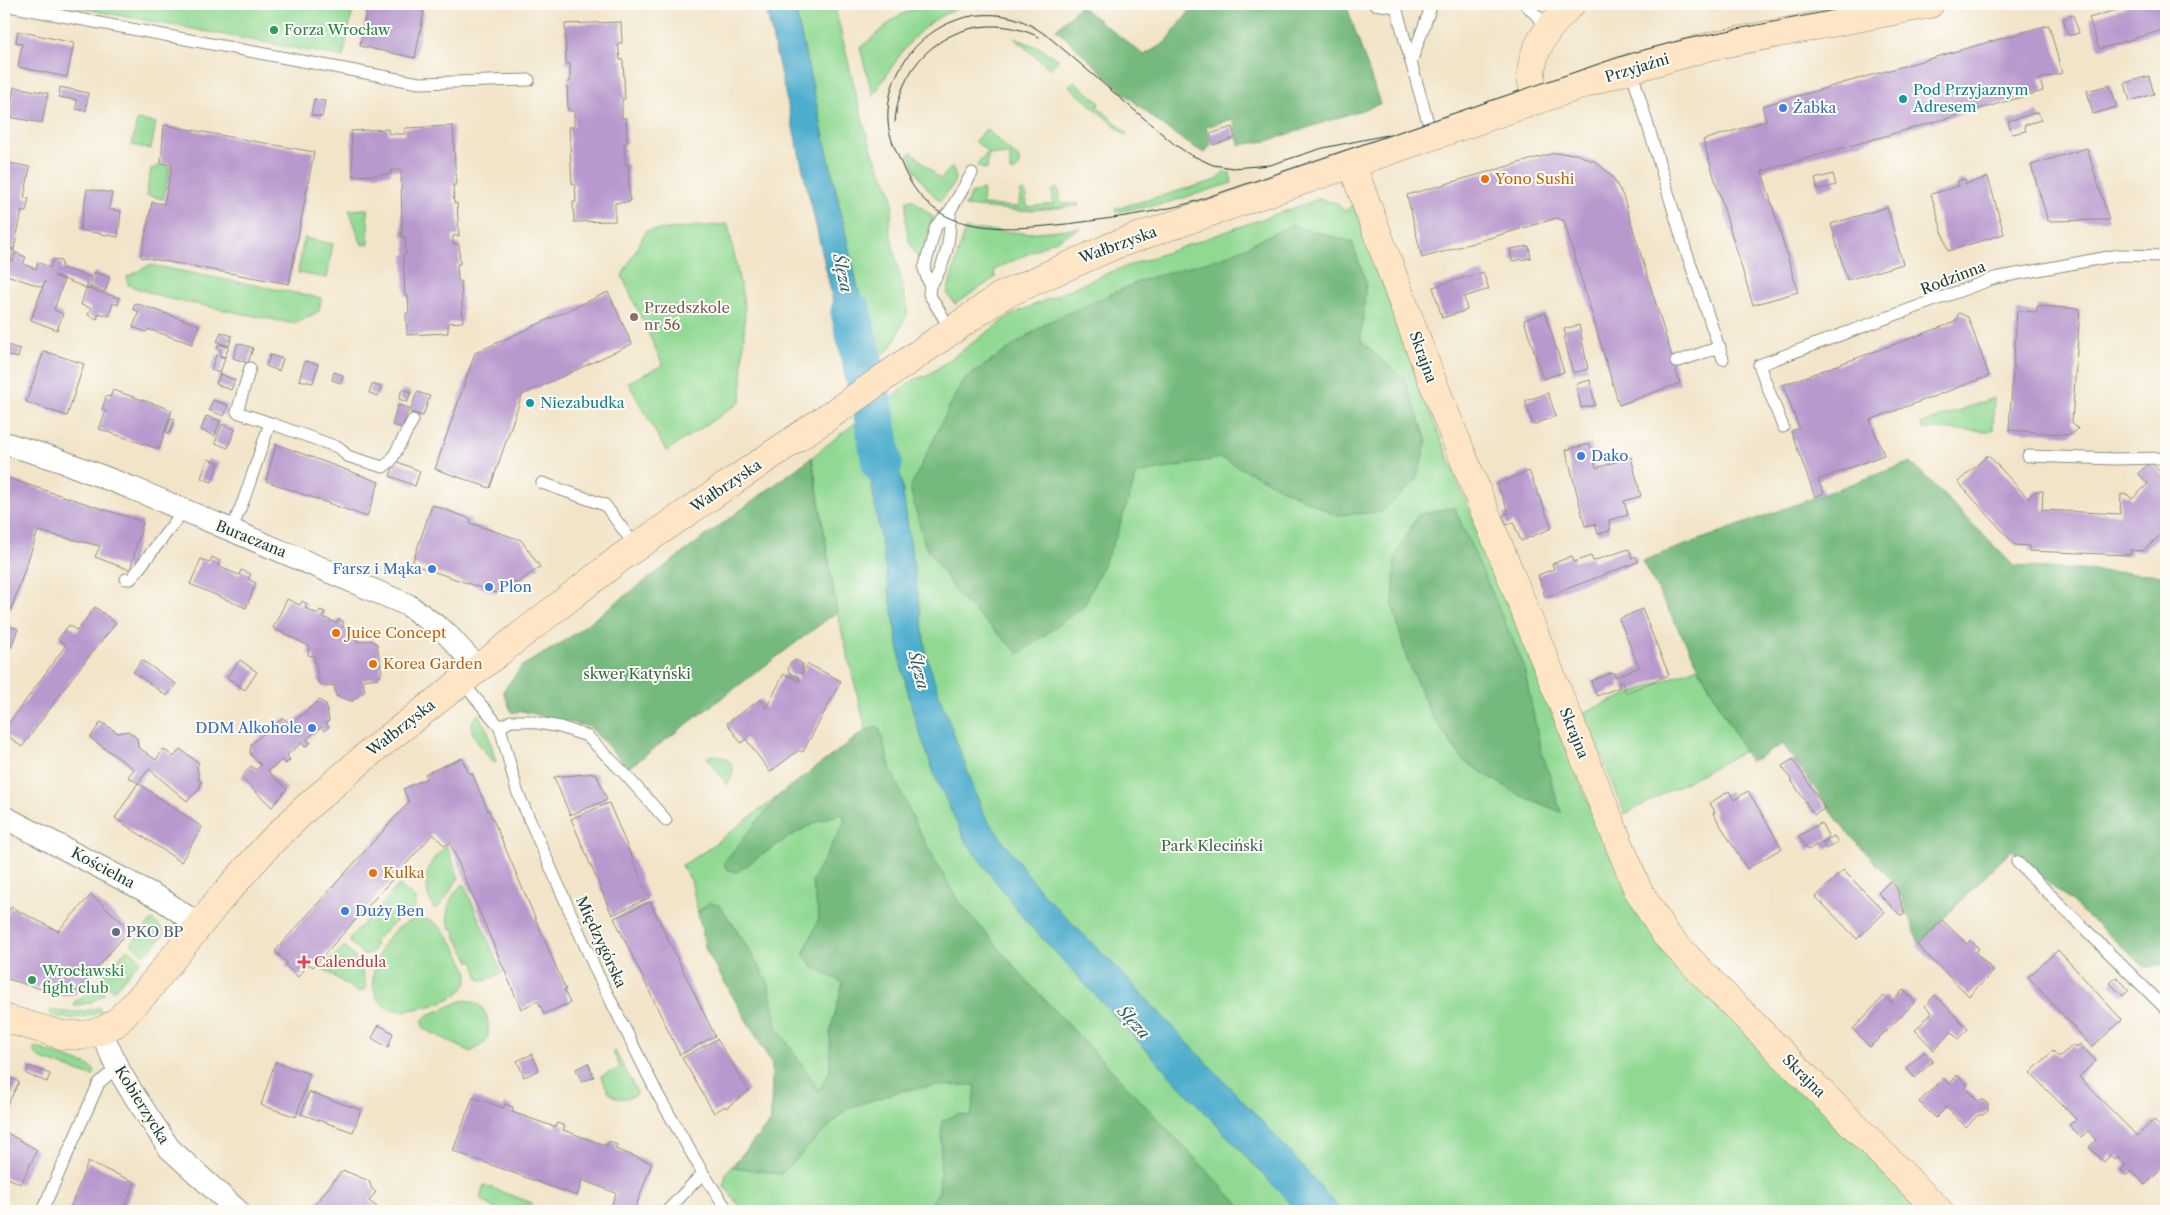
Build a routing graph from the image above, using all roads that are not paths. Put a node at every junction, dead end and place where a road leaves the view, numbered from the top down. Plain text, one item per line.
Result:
1 (1374, 4) edge
2 (1432, 4) edge
3 (1525, 4) edge
4 (1571, 4) edge
5 (1930, 4) edge
6 (4, 5) edge
7 (1549, 28) junction
8 (1411, 62) junction
9 (1630, 69) junction
10 (529, 80) dead end
11 (1537, 100) junction
12 (1432, 137) junction
13 (1352, 165) junction
14 (972, 173) dead end
15 (950, 211) junction
16 (2166, 256) edge
17 (930, 286) junction
18 (951, 330) junction
19 (1720, 347) junction
20 (1722, 359) dead end
21 (1676, 362) dead end
22 (250, 368) dead end
23 (413, 420) dead end
24 (270, 423) junction
25 (1783, 427) dead end
26 (4, 443) edge
27 (2028, 456) dead end
28 (2166, 458) edge
29 (542, 483) dead end
30 (182, 509) junction
31 (230, 531) junction
32 (636, 547) junction
33 (126, 580) dead end
34 (470, 675) junction
35 (500, 727) junction
36 (4, 817) edge
37 (666, 820) dead end
38 (2017, 862) dead end
39 (198, 925) junction
40 (2166, 1009) edge
41 (4, 1018) edge
42 (101, 1031) junction
43 (117, 1067) junction
44 (703, 1173) junction
45 (42, 1211) edge
46 (238, 1211) edge
47 (667, 1211) edge
48 (728, 1211) edge
49 (1939, 1211) edge

1 - 8 lane
2 - 8 lane
3 - 7 lane
4 - 7 street
5 - 9 street, Przyjaźni
6 - 10 lane
7 - 11 street
8 - 12 lane
9 - 11 street, Przyjaźni
9 - 19 lane
11 - 12 street, Przyjaźni
12 - 13 street, Przyjaźni
13 - 18 street, Wałbrzyska
13 - 49 street, Skrajna
14 - 15 lane
15 - 17 lane
15 - 17 lane
16 - 25 lane, Rodzinna
17 - 18 lane
18 - 32 street, Wałbrzyska
19 - 20 lane
19 - 21 lane
22 - 24 lane
23 - 24 lane
24 - 31 lane
26 - 30 street, Buraczana
27 - 28 lane
29 - 32 lane
30 - 31 street, Buraczana
30 - 33 lane
31 - 34 street, Buraczana
32 - 34 street, Wałbrzyska
34 - 35 lane, Międzygórska
34 - 39 street, Wałbrzyska
35 - 37 lane
35 - 44 lane, Międzygórska
36 - 39 street, Kościelna
38 - 40 lane
39 - 42 street, Wałbrzyska
41 - 42 street, Wałbrzyska
42 - 43 street, Kobierzycka
43 - 45 lane
43 - 46 street, Kobierzycka
44 - 47 lane
44 - 48 lane, Międzygórska

